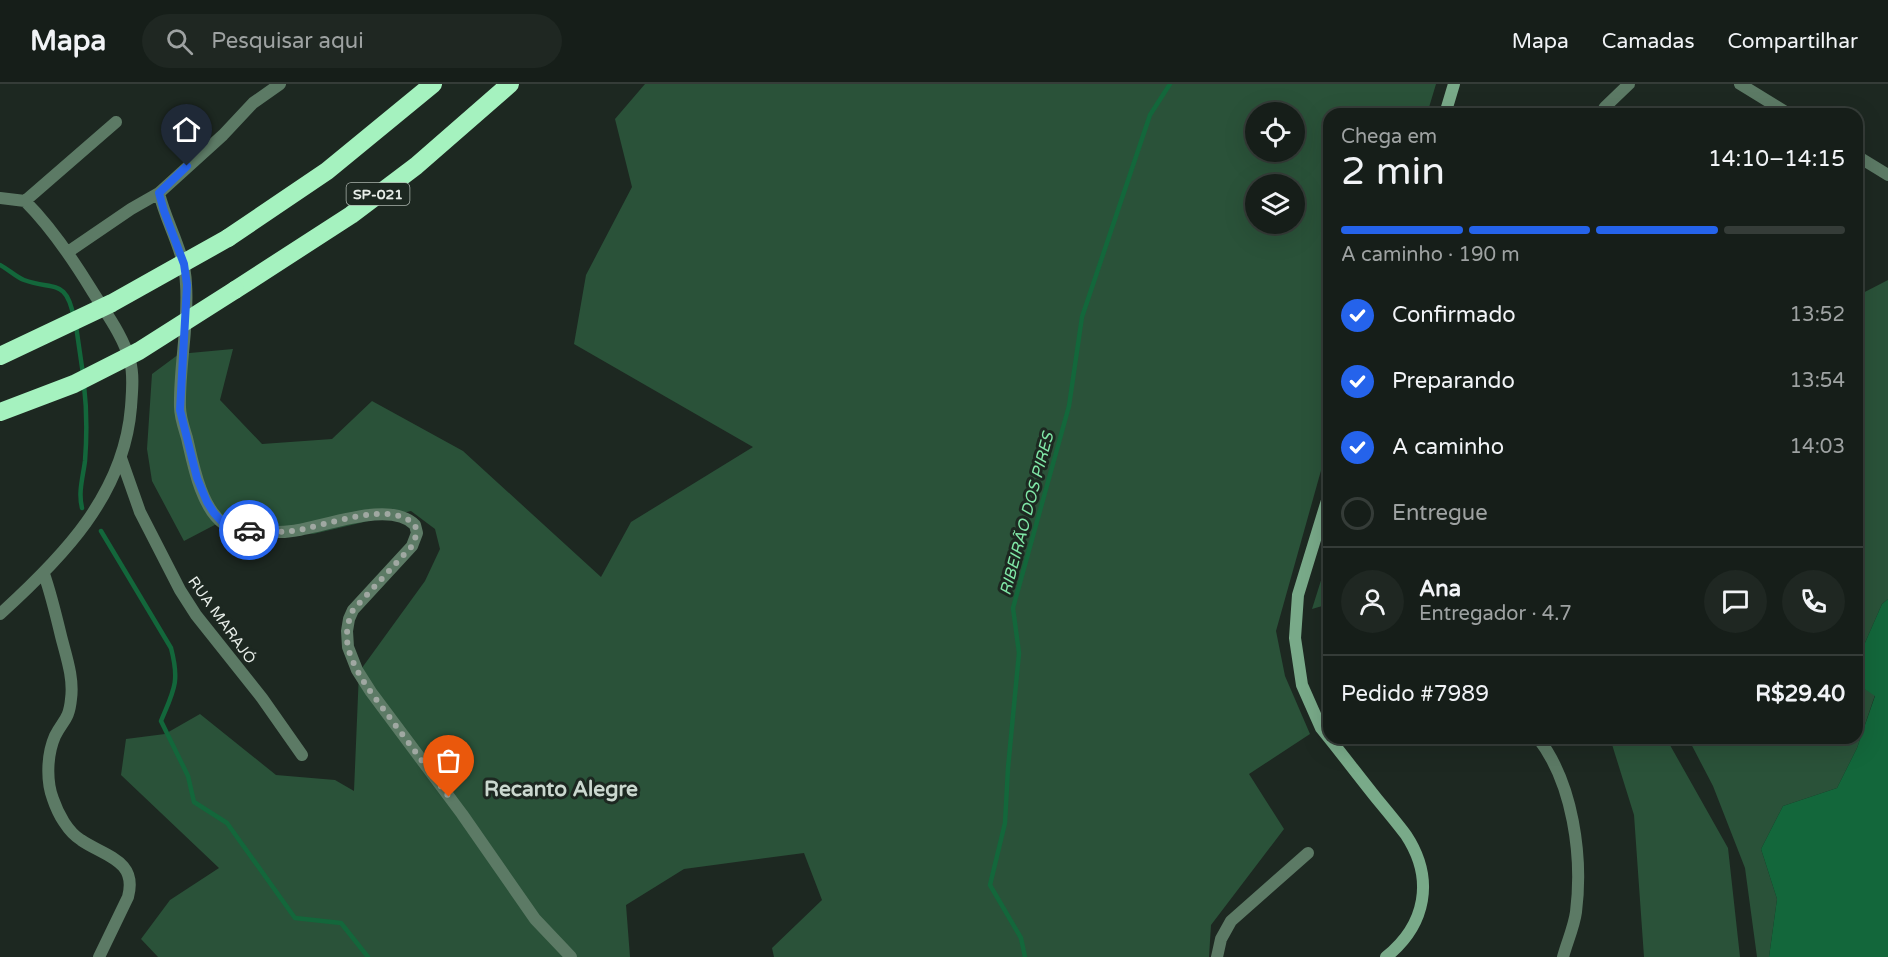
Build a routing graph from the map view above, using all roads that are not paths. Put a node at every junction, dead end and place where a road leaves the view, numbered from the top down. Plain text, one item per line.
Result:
1 (280, 84) edge
2 (433, 84) edge
3 (510, 84) edge
4 (1454, 84) edge
5 (1629, 84) edge
6 (1740, 84) edge
7 (1447, 108) edge
8 (1604, 108) edge
9 (1779, 108) edge
10 (116, 122) dead end
11 (1863, 160) edge
12 (1888, 175) edge
13 (159, 193) junction
14 (0, 198) edge
15 (25, 201) junction
16 (68, 252) junction
17 (0, 356) edge
18 (0, 412) edge
19 (121, 458) junction
20 (1323, 514) edge
21 (44, 574) junction
22 (0, 614) edge
23 (1323, 730) edge
24 (1334, 744) edge
25 (1542, 744) edge
26 (302, 755) dead end
27 (1308, 853) dead end
28 (99, 957) edge
29 (571, 957) edge
30 (1217, 957) edge
31 (1386, 957) edge
32 (1563, 957) edge

1 - 13 street
2 - 17 highway, SP-021, bridge
3 - 18 highway, SP-021, bridge
4 - 7 street
5 - 8 street
6 - 9 street
10 - 15 street
11 - 12 street
13 - 16 street
13 - 29 street
14 - 15 street
15 - 16 street
16 - 19 street
19 - 21 street
19 - 26 street, RUA MARAJÓ
20 - 23 street
21 - 22 street
21 - 28 street
24 - 31 street
25 - 32 street
27 - 30 street

